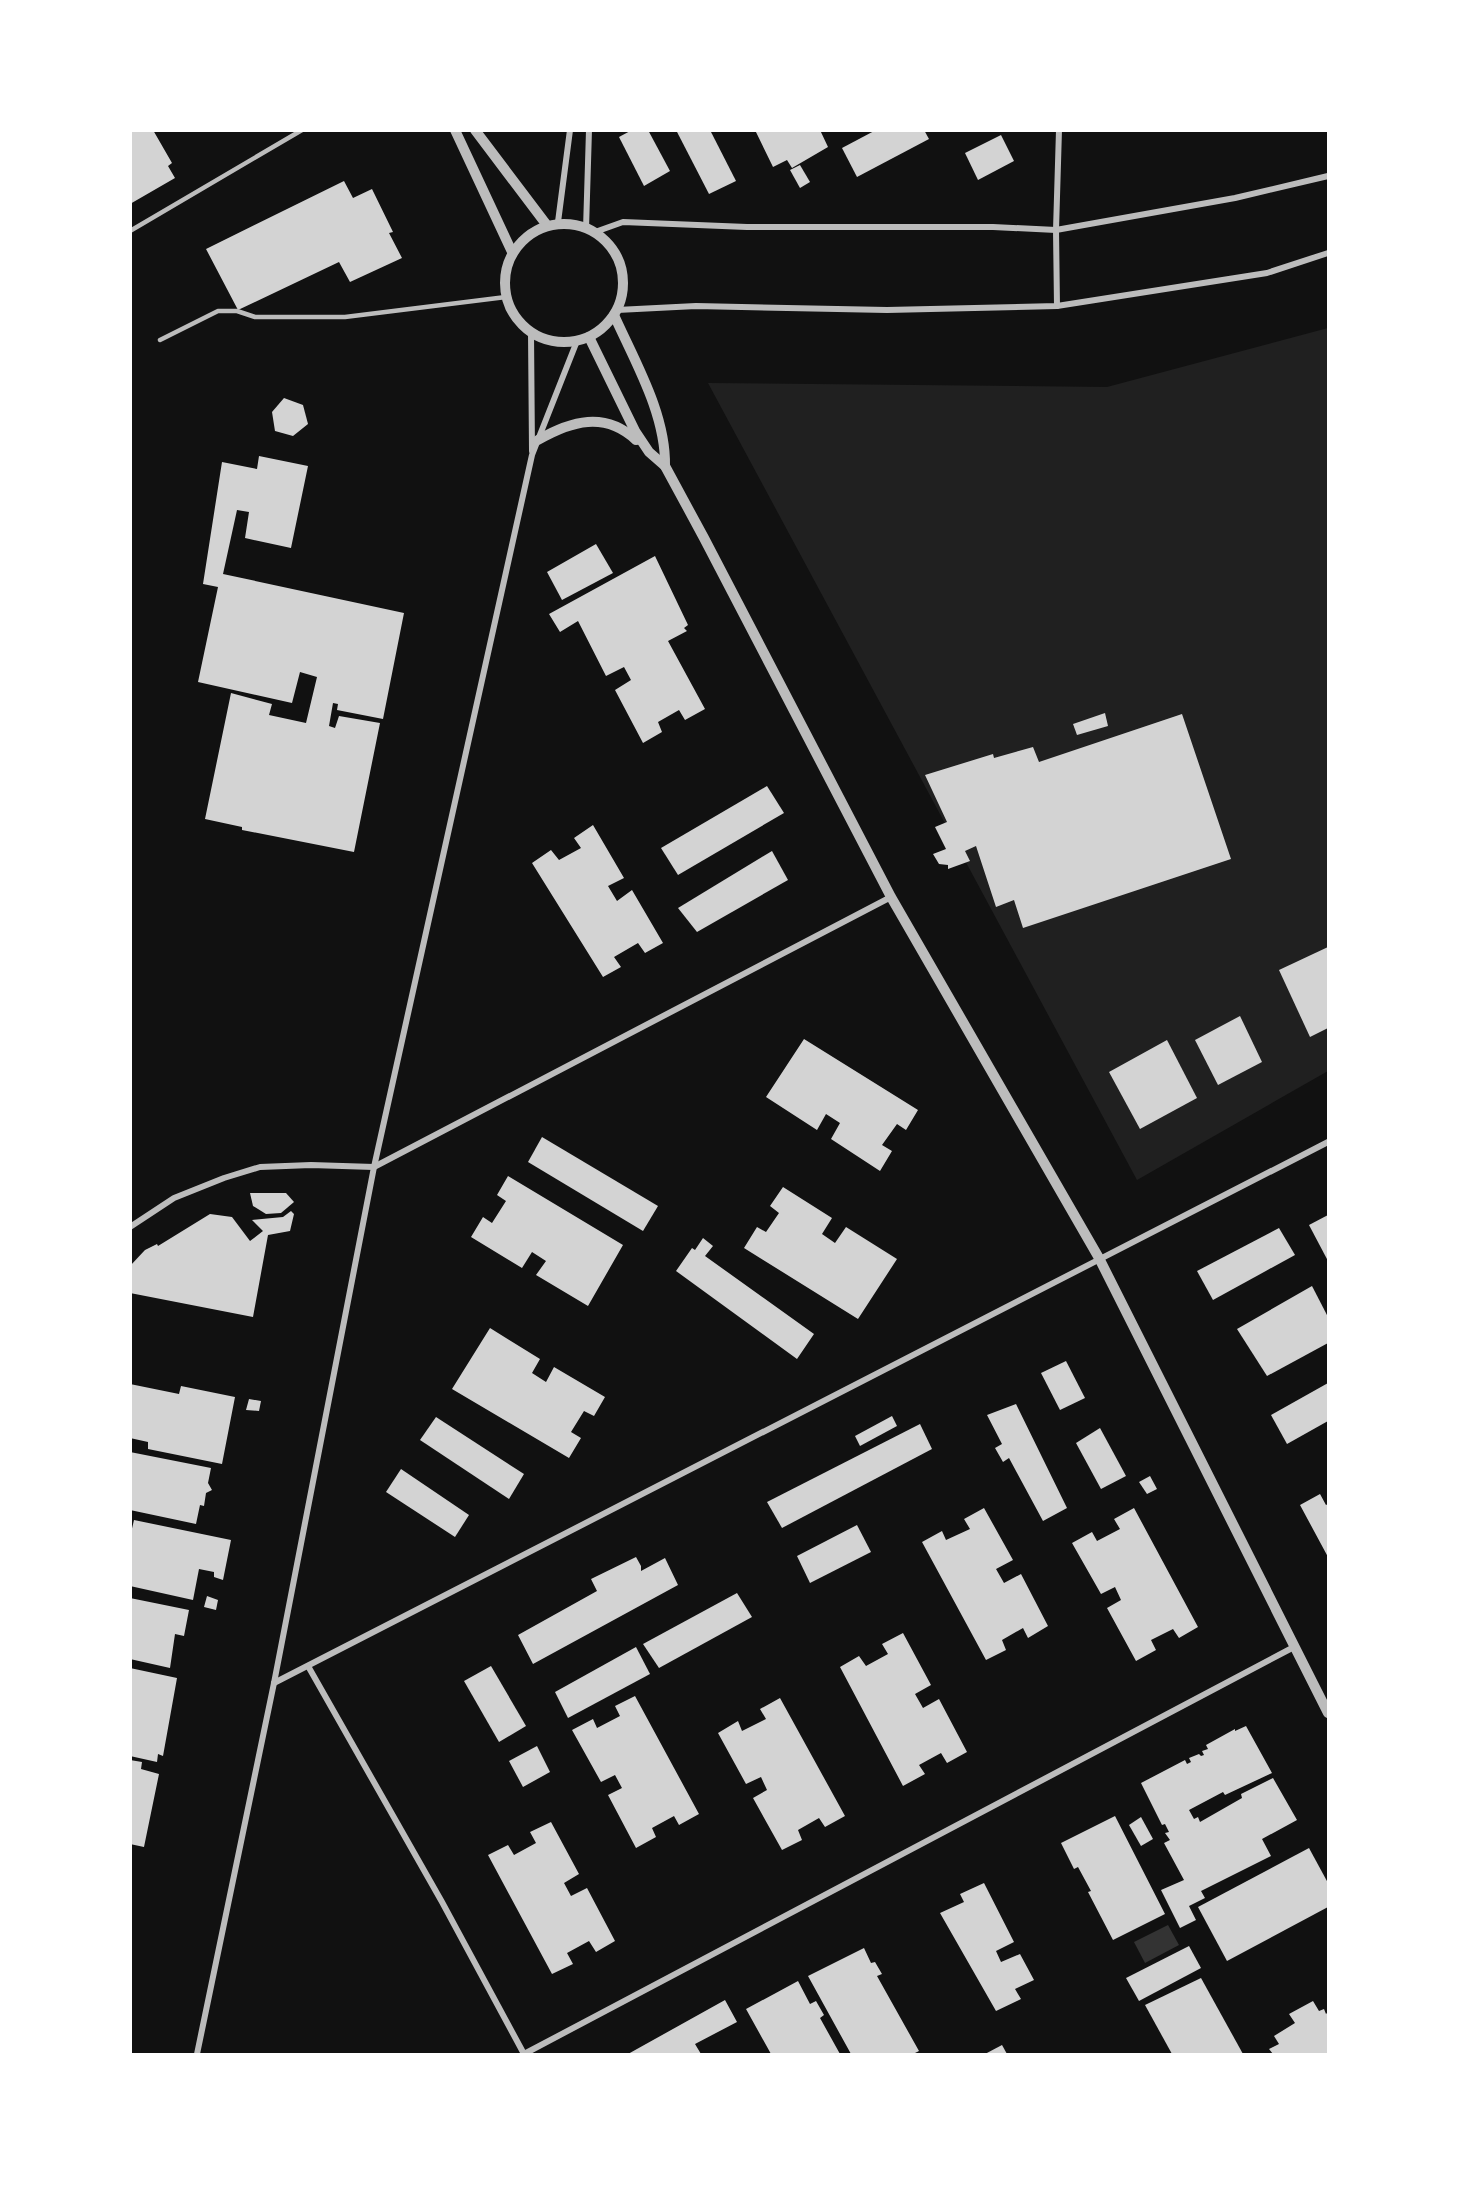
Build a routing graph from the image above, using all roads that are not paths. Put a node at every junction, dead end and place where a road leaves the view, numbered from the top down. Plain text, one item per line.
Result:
1 (302, 130) edge
2 (455, 130) edge
3 (475, 130) edge
4 (570, 130) edge
5 (589, 130) edge
6 (1059, 130) edge
7 (1329, 176) edge
8 (558, 222) junction
9 (546, 224) junction
10 (591, 230) junction
11 (1056, 230) junction
12 (130, 231) edge
13 (512, 252) junction
14 (1329, 253) edge
15 (506, 297) junction
16 (1057, 306) junction
17 (616, 313) junction
18 (531, 333) junction
19 (589, 337) junction
20 (160, 340) dead end
21 (577, 341) junction
22 (538, 440) junction
23 (649, 452) junction
24 (532, 455) junction
25 (665, 466) junction
26 (891, 897) junction
27 (1329, 1142) edge
28 (374, 1167) junction
29 (130, 1227) edge
30 (1099, 1258) junction
31 (1294, 1647) junction
32 (308, 1666) junction
33 (274, 1683) junction
34 (1329, 1713) edge
35 (524, 2054) edge
36 (197, 2055) edge

1 - 12 lane
2 - 13 street
3 - 9 street
4 - 8 street
5 - 10 street
6 - 11 street
7 - 11 street
8 - 9 street
8 - 10 street
9 - 13 street
10 - 11 street
10 - 17 street
11 - 16 street
13 - 15 street
14 - 16 street
15 - 18 street
15 - 20 lane
16 - 17 street
17 - 19 street
17 - 25 street
18 - 21 street
18 - 24 street
19 - 21 street
19 - 23 street
21 - 22 street
22 - 23 street
22 - 24 street
23 - 25 street
24 - 28 street
25 - 26 street
26 - 28 street
26 - 30 street
27 - 30 street
28 - 29 street
28 - 33 street
30 - 31 street
30 - 32 street
31 - 34 street
31 - 35 street
32 - 33 street
32 - 35 street
33 - 36 street

